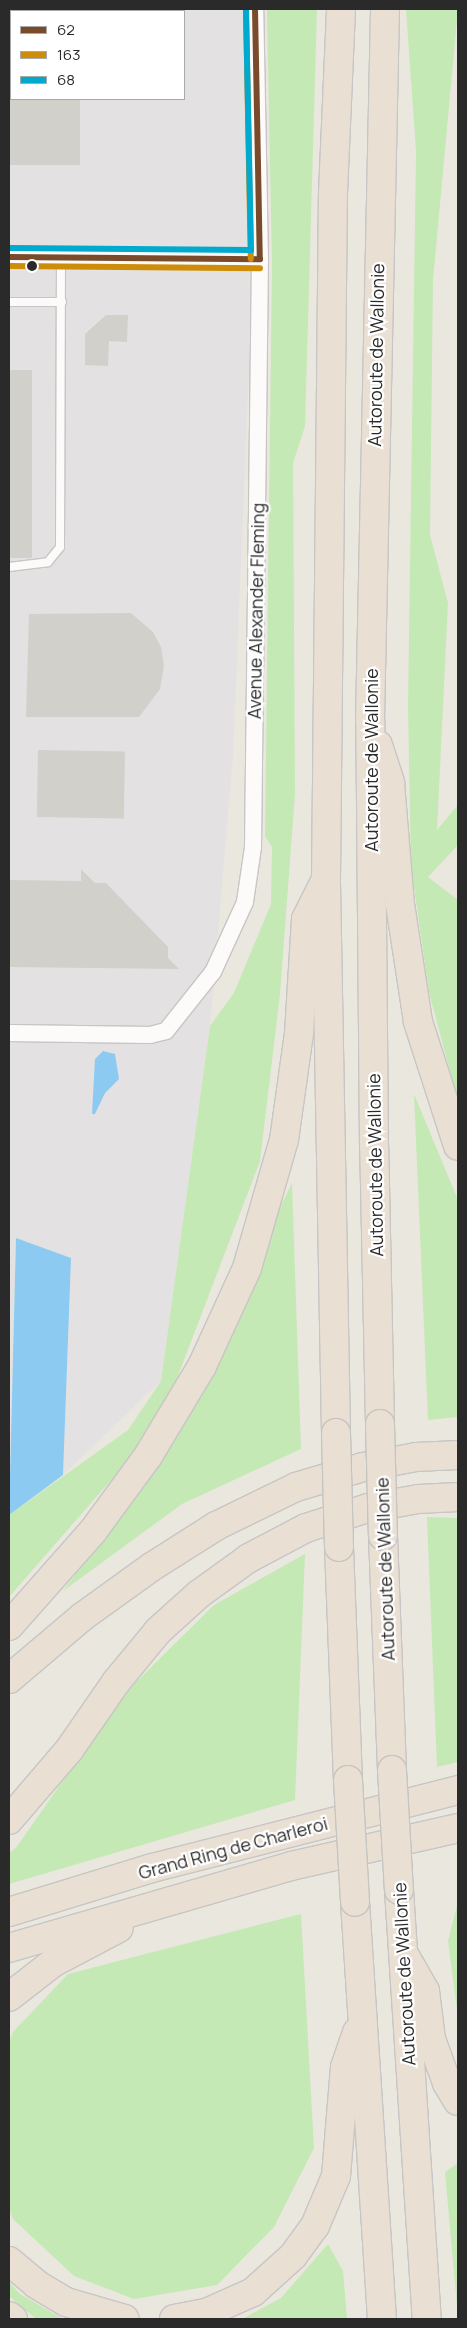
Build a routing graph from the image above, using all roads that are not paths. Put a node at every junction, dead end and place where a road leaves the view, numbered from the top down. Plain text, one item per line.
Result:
1 (255, 9) edge
2 (341, 9) edge
3 (385, 9) edge
4 (9, 257) edge
5 (61, 257) junction
6 (260, 259) junction
7 (9, 302) edge
8 (62, 302) junction
9 (9, 567) edge
10 (370, 720) junction
11 (326, 880) junction
12 (9, 1033) edge
13 (458, 1146) edge
14 (458, 1455) edge
15 (458, 1497) edge
16 (9, 1626) edge
17 (9, 1679) edge
18 (458, 1790) edge
19 (9, 1820) edge
20 (458, 1828) edge
21 (161, 1902) junction
22 (9, 1912) edge
23 (9, 1948) edge
24 (402, 1950) junction
25 (9, 1997) edge
26 (361, 2019) junction
27 (458, 2101) edge
28 (9, 2261) edge
29 (9, 2316) edge
30 (13, 2319) edge
31 (125, 2319) edge
32 (174, 2319) edge
33 (382, 2319) edge
34 (428, 2319) edge

1 - 6 street, Avenue Alexander Fleming
2 - 11 highway
3 - 10 highway, Autoroute de Wallonie
4 - 5 street
5 - 6 street
5 - 8 lane
6 - 12 street, Avenue Alexander Fleming
7 - 8 lane
8 - 9 lane
10 - 13 highway
10 - 24 highway, Autoroute de Wallonie, bridge
11 - 16 highway
11 - 26 highway, bridge
14 - 17 highway
15 - 19 highway
18 - 22 highway, Grand Ring de Charleroi
20 - 21 highway, Grand Ring de Charleroi
21 - 23 highway, Grand Ring de Charleroi
21 - 25 highway
24 - 27 highway
24 - 34 highway, Autoroute de Wallonie
26 - 32 highway
26 - 33 highway
28 - 31 highway
29 - 30 highway

